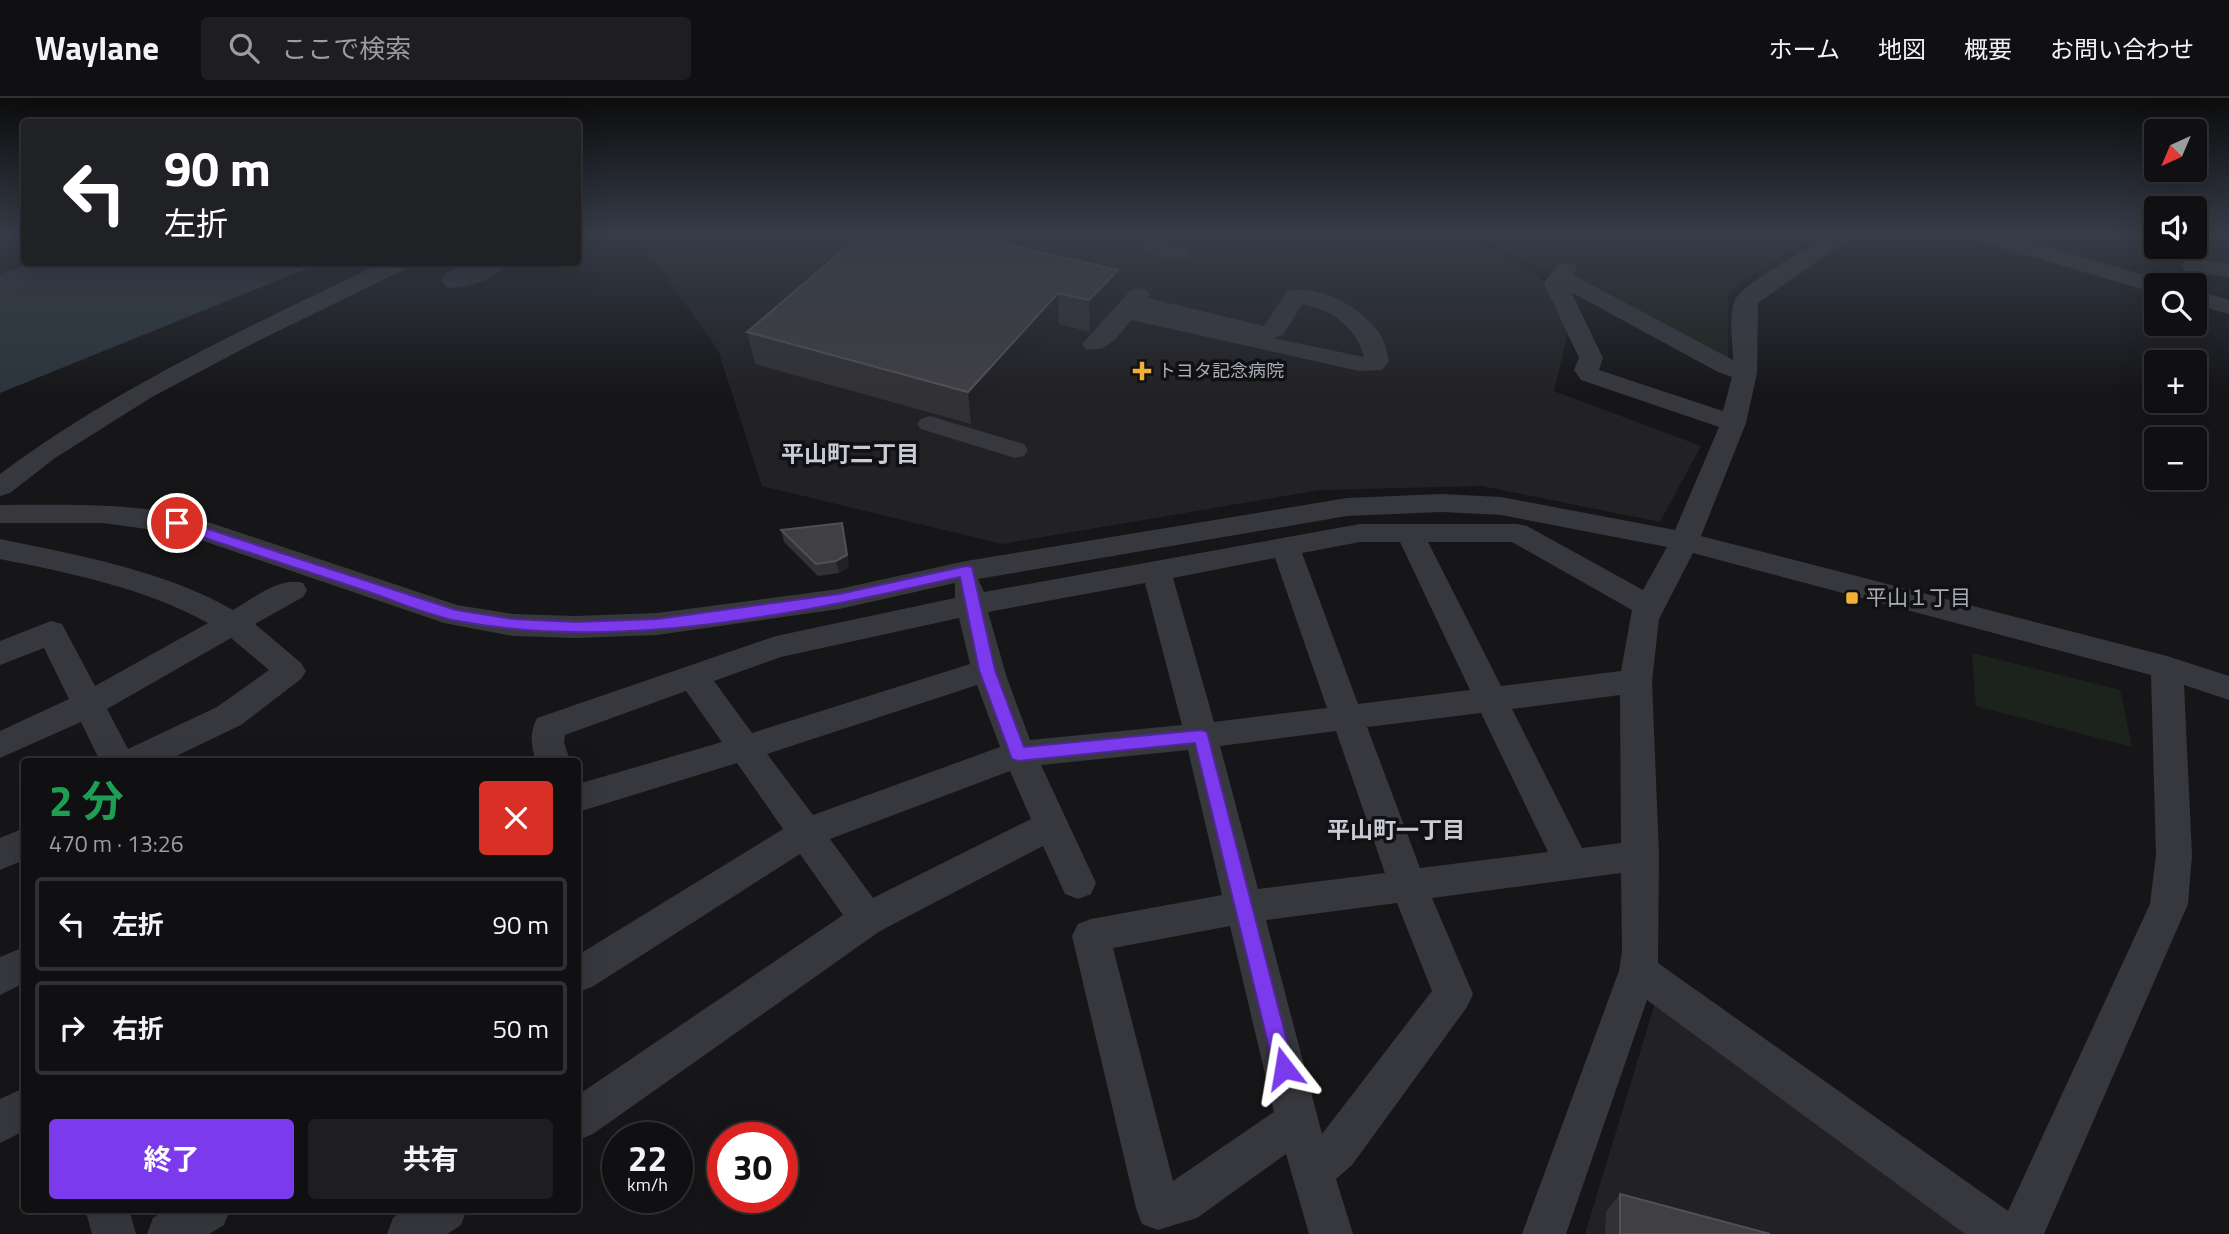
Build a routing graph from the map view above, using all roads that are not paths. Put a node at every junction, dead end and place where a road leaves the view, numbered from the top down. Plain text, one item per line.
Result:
1 (351, 287) edge
2 (1557, 287) edge
3 (1587, 287) edge
4 (1765, 287) edge
5 (2207, 301) edge
6 (1136, 304) junction
7 (2229, 307) edge
8 (1094, 344) dead end
9 (1745, 373) junction
10 (930, 424) dead end
11 (1733, 424) junction
12 (1015, 450) dead end
13 (0, 487) edge
14 (0, 514) edge
15 (1410, 534) junction
16 (1685, 541) junction
17 (1285, 547) junction
18 (0, 549) edge
19 (1156, 570) junction
20 (966, 571) junction
21 (292, 590) dead end
22 (971, 605) junction
23 (1648, 606) junction
24 (231, 625) junction
25 (0, 654) edge
26 (2167, 667) junction
27 (987, 670) junction
28 (693, 676) junction
29 (1636, 681) junction
30 (2229, 688) edge
31 (1491, 699) junction
32 (89, 704) junction
33 (1347, 716) junction
34 (1201, 736) junction
35 (0, 745) edge
36 (745, 748) junction
37 (1018, 754) junction
38 (116, 758) edge
39 (141, 758) edge
40 (552, 758) edge
41 (581, 797) edge
42 (1051, 825) junction
43 (805, 833) junction
44 (21, 844) edge
45 (0, 855) edge
46 (1640, 855) junction
47 (1572, 864) junction
48 (1078, 883) dead end
49 (1408, 885) junction
50 (1244, 907) junction
51 (867, 919) junction
52 (21, 966) edge
53 (1638, 971) junction
54 (581, 973) edge
55 (0, 977) edge
56 (21, 1110) edge
57 (581, 1117) edge
58 (1297, 1121) junction
59 (0, 1122) edge
60 (1313, 1171) junction
61 (108, 1213) edge
62 (202, 1213) edge
63 (439, 1213) edge
64 (114, 1234) edge
65 (169, 1234) edge
66 (409, 1234) edge
67 (1331, 1234) edge
68 (1544, 1234) edge
69 (2002, 1234) edge
70 (2021, 1234) edge

1 - 13 street
2 - 11 street
3 - 9 street
4 - 9 street
5 - 7 street
6 - 6 street
6 - 8 street
9 - 11 street
10 - 12 street
11 - 16 street
14 - 20 street
15 - 17 street
15 - 23 street
15 - 31 street
16 - 20 street
16 - 23 street
16 - 26 street
17 - 19 street
17 - 33 street
18 - 24 street
19 - 22 street
19 - 34 street
20 - 22 street
21 - 24 street
22 - 27 street
22 - 28 street
23 - 29 street
24 - 32 street
24 - 39 street
25 - 32 street
26 - 30 street
26 - 70 street
27 - 36 street
27 - 37 street
28 - 36 street
28 - 40 street
29 - 31 street
29 - 46 street
31 - 33 street
31 - 47 street
32 - 35 street
32 - 38 street
33 - 34 street
33 - 49 street
34 - 37 street
34 - 50 street
36 - 41 street
36 - 43 street
37 - 42 street
37 - 43 street
42 - 48 street
42 - 51 street
43 - 51 street
43 - 54 street
44 - 45 street
46 - 47 street
46 - 53 street
47 - 49 street
49 - 50 street
49 - 60 street
50 - 58 street
50 - 58 street
51 - 57 street
52 - 55 street
53 - 68 street
53 - 69 street
56 - 59 street
58 - 60 street
60 - 67 street
61 - 64 street
62 - 65 street
63 - 66 street

